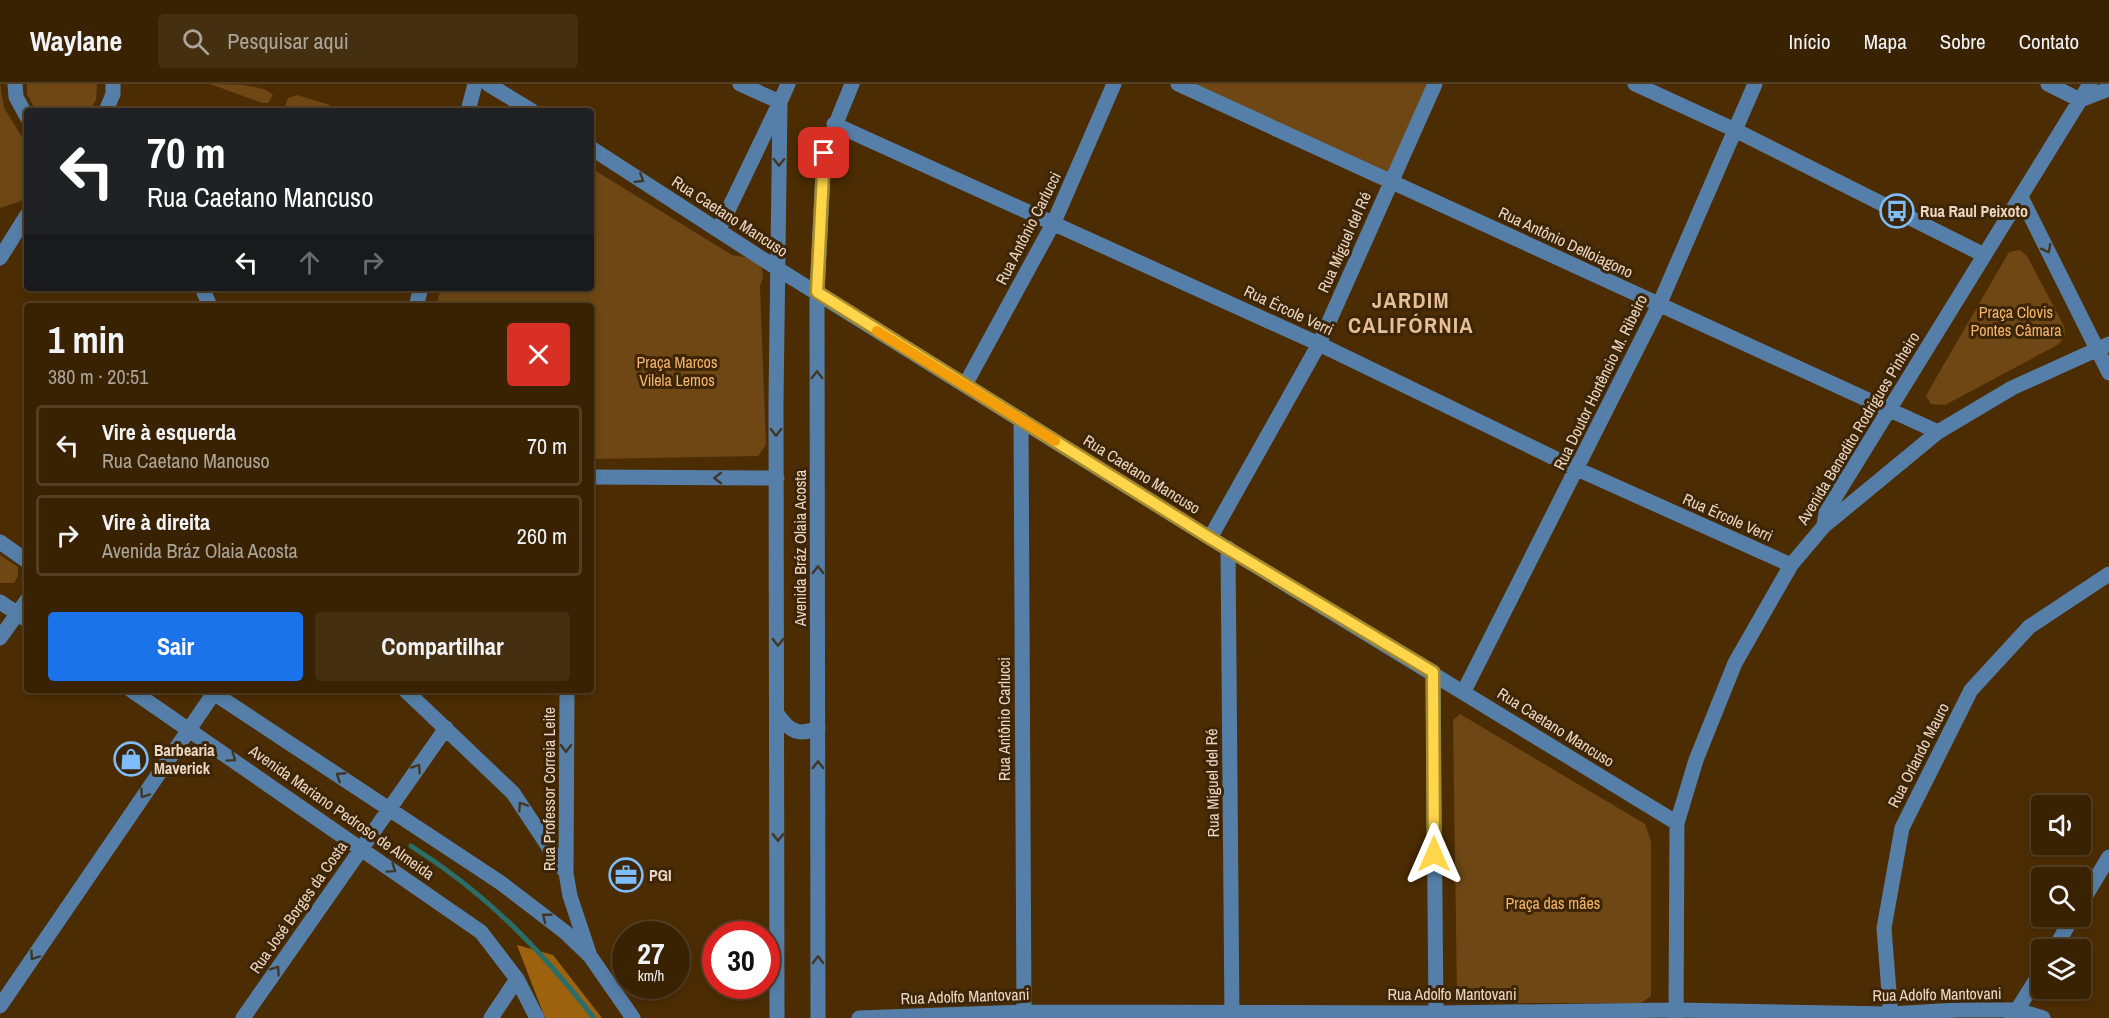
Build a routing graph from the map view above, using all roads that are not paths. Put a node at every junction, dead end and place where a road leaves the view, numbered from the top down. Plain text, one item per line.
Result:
1 (15, 84) edge
2 (113, 84) edge
3 (475, 84) edge
4 (488, 84) edge
5 (740, 84) edge
6 (788, 84) edge
7 (852, 84) edge
8 (1114, 84) edge
9 (1178, 84) edge
10 (1436, 84) edge
11 (1635, 84) edge
12 (1755, 84) edge
13 (2048, 84) edge
14 (2090, 84) edge
15 (2109, 89) edge
16 (2080, 100) junction
17 (780, 102) junction
18 (108, 108) edge
19 (469, 108) edge
20 (527, 108) edge
21 (24, 112) edge
22 (834, 124) junction
23 (1735, 130) junction
24 (594, 150) edge
25 (1391, 182) junction
26 (2021, 196) junction
27 (24, 220) edge
28 (1054, 222) junction
29 (719, 229) junction
30 (1984, 255) junction
31 (0, 258) edge
32 (778, 269) junction
33 (817, 292) junction
34 (1659, 304) junction
35 (1319, 344) junction
36 (2103, 347) edge
37 (2109, 373) edge
38 (965, 385) junction
39 (1889, 410) junction
40 (1021, 419) junction
41 (1938, 432) junction
42 (1577, 469) junction
43 (594, 477) edge
44 (777, 478) junction
45 (1824, 525) junction
46 (1210, 538) junction
47 (0, 542) edge
48 (1228, 549) junction
49 (24, 559) edge
50 (1791, 565) junction
51 (2109, 574) edge
52 (0, 602) edge
53 (22, 617) edge
54 (0, 638) edge
55 (1433, 672) junction
56 (1464, 691) junction
57 (136, 693) edge
58 (212, 693) edge
59 (216, 693) edge
60 (408, 693) edge
61 (567, 693) edge
62 (778, 715) junction
63 (188, 728) junction
64 (446, 728) junction
65 (818, 728) junction
66 (389, 808) junction
67 (1677, 823) junction
68 (361, 847) junction
69 (2109, 857) edge
70 (566, 873) junction
71 (2091, 887) edge
72 (590, 956) junction
73 (517, 979) junction
74 (2031, 988) edge
75 (0, 1006) edge
76 (1676, 1014) edge
77 (2015, 1014) edge
78 (1024, 1015) edge
79 (1232, 1015) edge
80 (1436, 1016) edge
81 (1891, 1016) edge
82 (243, 1018) edge
83 (491, 1018) edge
84 (537, 1018) edge
85 (633, 1018) edge
86 (777, 1018) edge
87 (818, 1018) edge
88 (860, 1018) edge
89 (2043, 1018) edge

1 - 21 street
2 - 18 street
3 - 19 street
4 - 20 street
5 - 17 street
6 - 17 street, Avenida Bráz Olaia Acosta
7 - 22 street, Avenida Bráz Olaia Acosta
8 - 28 street, Rua Antônio Carlucci
9 - 25 street, Rua Antônio Delloiagono
10 - 25 street, Rua Miguel del Ré
11 - 23 street
12 - 23 street, Rua Doutor Hortêncio M. Ribeiro
13 - 16 street
14 - 16 street, Avenida Benedito Rodrigues Pinheiro
15 - 16 street
16 - 26 street, Avenida Benedito Rodrigues Pinheiro
17 - 29 street
17 -> 32 street, Avenida Bráz Olaia Acosta
22 - 28 street, Rua Ércole Verri
22 - 33 street, Avenida Bráz Olaia Acosta
23 - 30 street
23 - 34 street, Rua Doutor Hortêncio M. Ribeiro
24 -> 29 street, Rua Caetano Mancuso
25 - 34 street, Rua Antônio Delloiagono
25 - 35 street, Rua Miguel del Ré
26 - 30 street, Avenida Benedito Rodrigues Pinheiro
26 -> 36 street
27 - 31 street
28 - 35 street, Rua Ércole Verri
28 - 38 street, Rua Antônio Carlucci
29 - 32 street, Rua Caetano Mancuso
30 - 39 street, Avenida Benedito Rodrigues Pinheiro
32 - 33 street, Rua Caetano Mancuso
32 -> 44 street, Avenida Bráz Olaia Acosta
33 - 38 street, Rua Caetano Mancuso
65 -> 33 street, Avenida Bráz Olaia Acosta
34 - 39 street, Rua Antônio Delloiagono
34 - 42 street, Rua Doutor Hortêncio M. Ribeiro
35 - 42 street, Rua Ércole Verri
35 - 46 street, Rua Miguel del Ré
36 - 37 street
36 - 41 street
38 - 40 street, Rua Caetano Mancuso
39 - 41 street, Rua Antônio Delloiagono
39 - 45 street, Avenida Benedito Rodrigues Pinheiro
40 - 46 street, Rua Caetano Mancuso
40 - 78 street, Rua Antônio Carlucci
41 - 45 street
42 - 50 street, Rua Ércole Verri
42 - 56 street, Rua Doutor Hortêncio M. Ribeiro
44 -> 43 street
44 -> 62 street, Avenida Bráz Olaia Acosta
45 - 50 street, Avenida Benedito Rodrigues Pinheiro
46 - 48 street, Rua Caetano Mancuso
47 - 49 street
48 - 55 street, Rua Caetano Mancuso
48 - 79 street, Rua Miguel del Ré
50 - 67 street, Avenida Benedito Rodrigues Pinheiro
51 - 81 street, Rua Orlando Mauro
52 - 53 street
53 - 54 street
55 - 56 street, Rua Caetano Mancuso
55 - 80 street
56 - 67 street, Rua Caetano Mancuso
57 - 63 street, Avenida Mariano Pedroso de Almeida
58 - 63 street
66 -> 59 street, Avenida Mariano Pedroso de Almeida
60 - 64 street
61 -> 70 street, Rua Professor Correia Leite
62 - 65 street
62 -> 86 street, Avenida Bráz Olaia Acosta
63 -> 68 street, Avenida Mariano Pedroso de Almeida
63 -> 75 street
66 -> 64 street, Rua José Borges da Costa
70 -> 64 street
87 -> 65 street, Avenida Bráz Olaia Acosta
66 - 68 street, Rua José Borges da Costa
72 -> 66 street, Avenida Mariano Pedroso de Almeida
67 - 76 street, Avenida Benedito Rodrigues Pinheiro
68 -> 73 street, Avenida Mariano Pedroso de Almeida
82 -> 68 street, Rua José Borges da Costa
69 - 71 street
70 - 72 street, Rua Professor Correia Leite
72 - 85 street
73 - 83 street
73 - 84 street, Avenida Mariano Pedroso de Almeida
74 - 77 street
76 - 80 street, Rua Adolfo Mantovani
76 - 81 street, Rua Adolfo Mantovani
77 - 81 street, Rua Adolfo Mantovani
77 - 89 street, Rua Adolfo Mantovani
78 - 79 street, Rua Adolfo Mantovani
78 - 88 street, Rua Adolfo Mantovani
79 - 80 street, Rua Adolfo Mantovani

